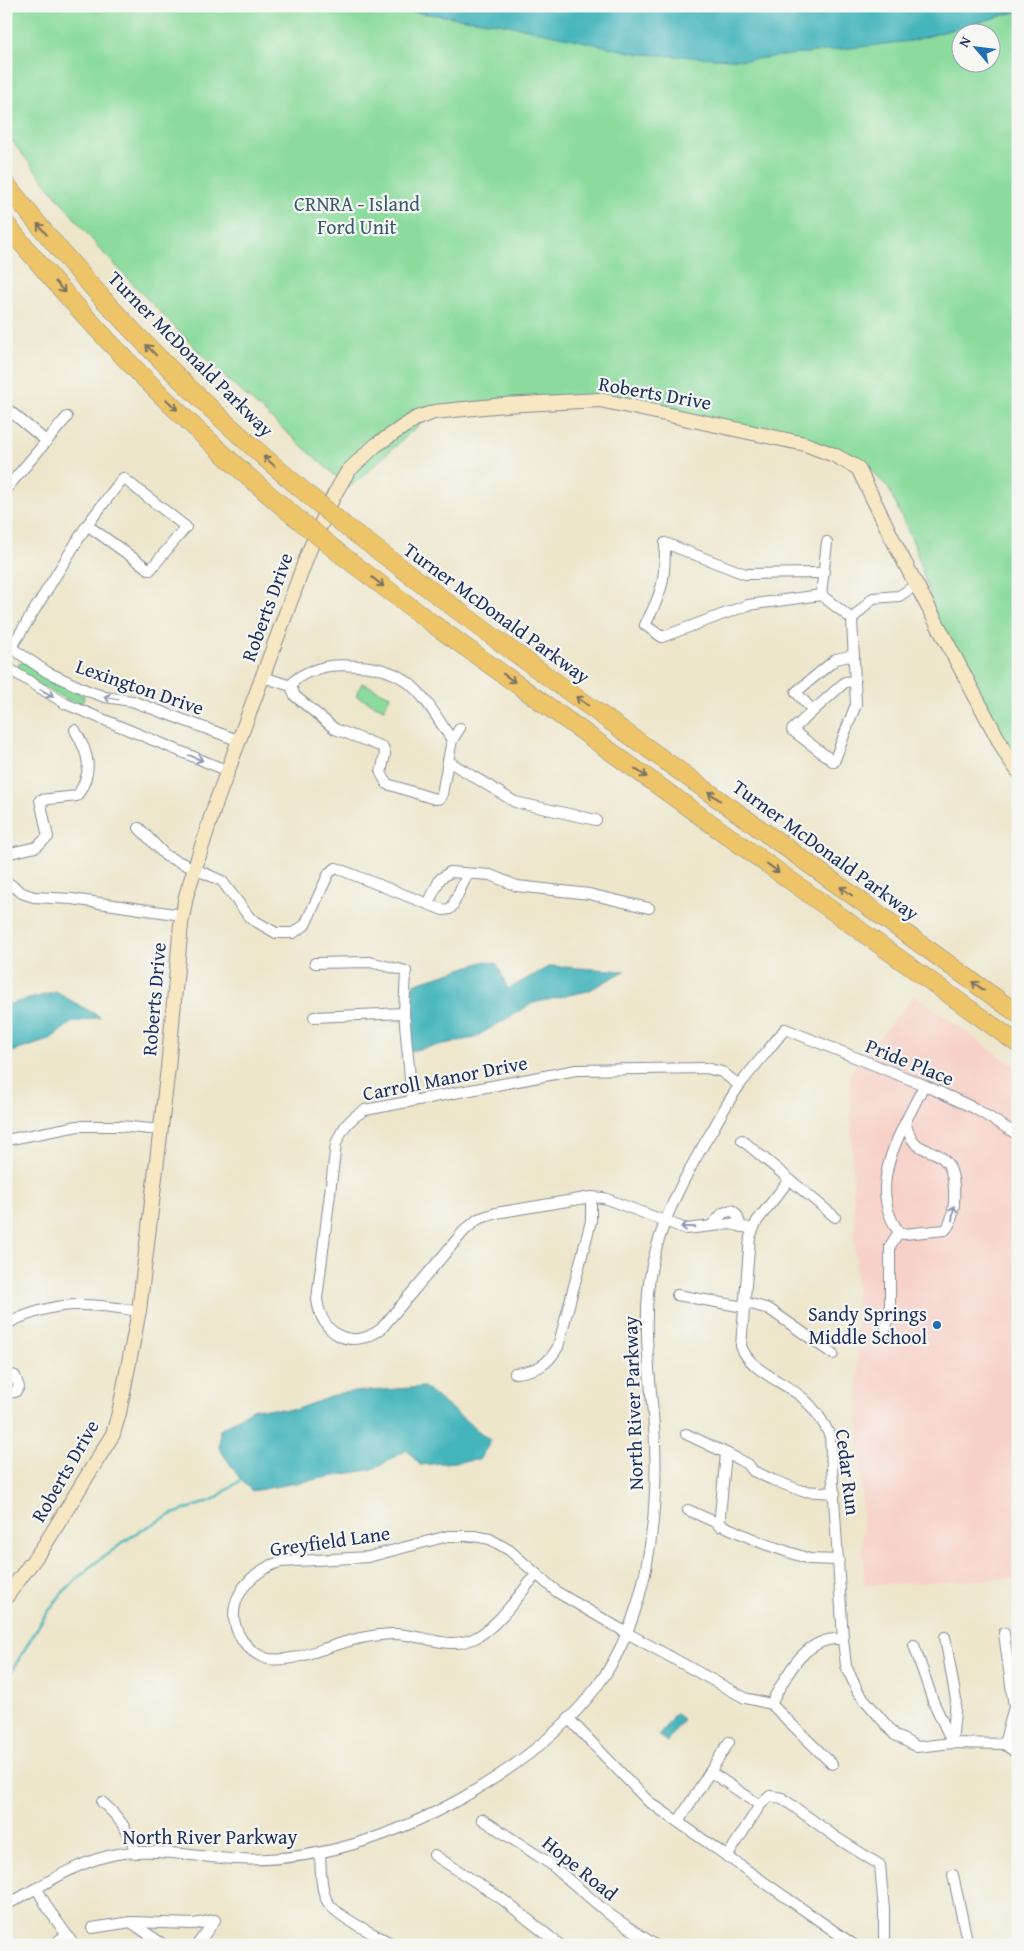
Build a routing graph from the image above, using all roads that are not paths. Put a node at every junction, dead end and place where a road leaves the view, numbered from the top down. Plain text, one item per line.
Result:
1 (6, 184) edge
2 (6, 224) edge
3 (6, 408) edge
4 (67, 417) dead end
5 (45, 440) junction
6 (6, 489) edge
7 (88, 525) junction
8 (827, 542) dead end
9 (823, 573) junction
10 (916, 585) junction
11 (821, 595) junction
12 (852, 619) junction
13 (12, 648) edge
14 (854, 655) junction
15 (7, 670) edge
16 (263, 677) junction
17 (855, 681) junction
18 (292, 686) junction
19 (813, 712) junction
20 (460, 728) dead end
21 (75, 730) dead end
22 (452, 740) junction
23 (240, 741) junction
24 (448, 761) junction
25 (228, 771) junction
26 (1018, 771) edge
27 (596, 820) dead end
28 (138, 828) dead end
29 (6, 854) edge
30 (194, 868) junction
31 (467, 874) junction
32 (6, 881) edge
33 (428, 904) junction
34 (649, 908) dead end
35 (182, 915) junction
36 (315, 963) dead end
37 (404, 1013) junction
38 (1018, 1014) edge
39 (314, 1017) dead end
40 (785, 1029) joint
41 (1018, 1044) edge
42 (739, 1085) junction
43 (924, 1085) junction
44 (412, 1100) junction
45 (906, 1125) junction
46 (161, 1130) junction
47 (1018, 1135) edge
48 (6, 1140) edge
49 (742, 1140) dead end
50 (789, 1180) junction
51 (591, 1197) junction
52 (835, 1216) dead end
53 (664, 1221) junction
54 (753, 1229) junction
55 (899, 1232) junction
56 (677, 1296) dead end
57 (744, 1304) junction
58 (140, 1311) junction
59 (6, 1324) edge
60 (884, 1334) dead end
61 (833, 1354) dead end
62 (6, 1373) edge
63 (515, 1373) dead end
64 (6, 1392) edge
65 (686, 1434) dead end
66 (726, 1453) junction
67 (835, 1493) junction
68 (688, 1510) dead end
69 (719, 1526) junction
70 (839, 1560) junction
71 (536, 1574) junction
72 (6, 1597) edge
73 (1004, 1633) dead end
74 (627, 1634) junction
75 (945, 1637) dead end
76 (843, 1639) junction
77 (914, 1645) dead end
78 (771, 1704) junction
79 (568, 1718) junction
80 (729, 1742) dead end
81 (952, 1743) junction
82 (1004, 1744) junction
83 (1018, 1754) edge
84 (832, 1764) dead end
85 (712, 1772) junction
86 (102, 1802) dead end
87 (760, 1805) junction
88 (482, 1819) dead end
89 (678, 1822) junction
90 (136, 1852) junction
91 (320, 1853) junction
92 (434, 1854) dead end
93 (727, 1857) junction
94 (953, 1875) dead end
95 (37, 1889) junction
96 (6, 1905) edge
97 (131, 1922) junction
98 (92, 1928) dead end
99 (66, 1935) junction
100 (53, 1945) edge
101 (74, 1945) edge
102 (164, 1945) edge
103 (197, 1945) edge
104 (394, 1945) edge
105 (560, 1945) edge
106 (655, 1945) edge
107 (854, 1945) edge
108 (884, 1945) edge
109 (968, 1945) edge

38 -> 1 highway, Turner McDonald Parkway, bridge
2 -> 41 highway, bridge
3 - 5 street
4 - 5 street
5 - 6 street
7 - 7 street
7 - 13 street
8 - 9 street
9 - 11 street
9 - 11 street
10 - 12 street
10 - 16 street, Roberts Drive
10 - 26 street, Roberts Drive
11 - 12 street
12 - 14 street
13 - 15 street
23 -> 13 street, Lexington Drive
14 - 17 street
14 - 19 street
15 -> 25 street, Lexington Drive
16 - 18 street
16 - 23 street, Roberts Drive
17 - 19 street
17 - 19 street
18 - 22 street
18 - 24 street
20 - 22 street
21 - 29 street
22 - 24 street
23 - 25 street, Roberts Drive
24 - 27 street
25 - 30 street, Roberts Drive
28 - 30 street
30 - 33 street
30 - 35 street, Roberts Drive
31 - 33 street
31 - 33 street
31 - 34 street
32 - 35 street
35 - 46 street, Roberts Drive
36 - 37 street
37 - 39 street
37 - 44 street
40 - 42 street, North River Parkway
40 - 43 street, Pride Place
42 - 44 street, Carroll Manor Drive
42 - 53 street, North River Parkway
43 - 45 street
43 - 47 street, Pride Place
44 - 51 street, Carroll Manor Drive
45 - 55 street
55 -> 45 street
46 - 48 street
46 - 58 street, Roberts Drive
49 - 50 street
50 - 52 street
50 - 54 street, Cedar Run
51 - 53 street, Carroll Manor Drive
51 - 63 street
54 -> 53 street
53 - 74 street, North River Parkway
54 - 57 street, Cedar Run
55 - 60 street
56 - 57 street
57 - 61 street
57 - 67 street, Cedar Run
58 - 59 street
58 - 72 street, Roberts Drive
62 - 64 street
65 - 66 street
66 - 67 street
66 - 69 street
67 - 70 street, Cedar Run
68 - 69 street
69 - 70 street
70 - 76 street, Cedar Run
71 - 71 street, Greyfield Lane
71 - 74 street, Greyfield Lane
73 - 82 street
74 - 78 street, Greyfield Lane
74 - 79 street, North River Parkway
75 - 81 street
76 - 78 street
76 - 81 street, Cedar Run
77 - 81 street
78 - 84 street
79 - 89 street
79 - 91 street, North River Parkway
80 - 85 street
81 - 82 street, Cedar Run
82 - 83 street
85 - 87 street
85 - 89 street
86 - 90 street
87 - 93 street
87 - 108 street
88 - 106 street, Hope Road
89 - 93 street
90 - 91 street, North River Parkway
90 - 95 street, North River Parkway
91 - 104 street
92 - 105 street
93 - 107 street
94 - 109 street
95 - 96 street, North River Parkway
95 - 99 street
97 - 98 street
97 - 102 street
97 - 103 street
99 - 100 street
99 - 101 street

